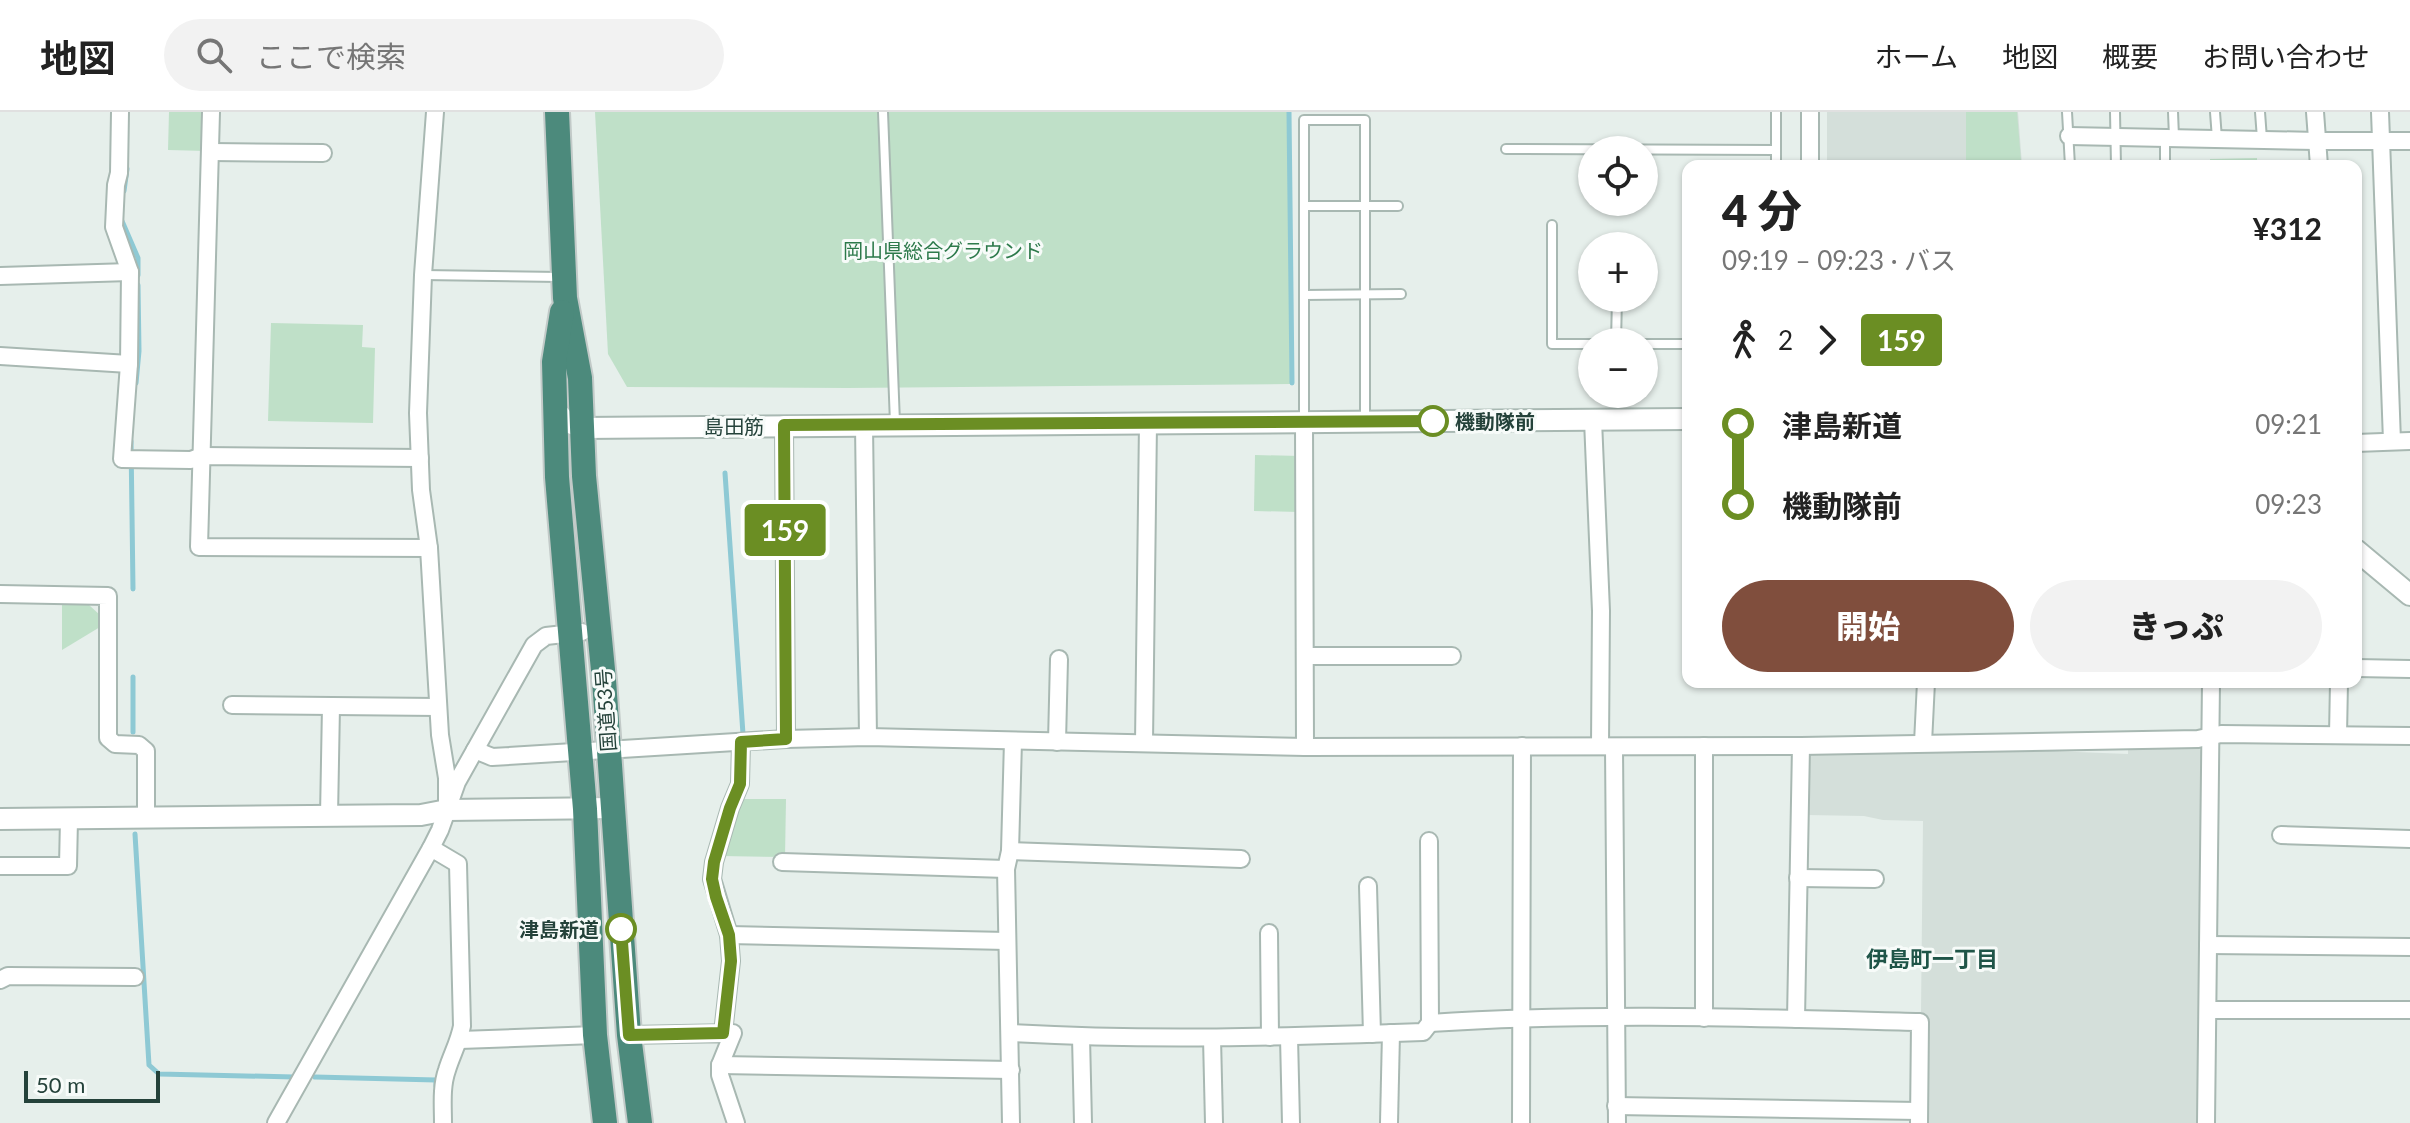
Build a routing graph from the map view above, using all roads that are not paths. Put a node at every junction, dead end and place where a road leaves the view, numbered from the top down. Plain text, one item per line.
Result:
1 (120, 112) edge
2 (211, 112) edge
3 (435, 112) edge
4 (557, 112) edge
5 (883, 112) edge
6 (1776, 112) edge
7 (1810, 112) edge
8 (2067, 112) edge
9 (2115, 112) edge
10 (2173, 112) edge
11 (2215, 112) edge
12 (2260, 112) edge
13 (2315, 112) edge
14 (2380, 112) edge
15 (2069, 136) junction
16 (2116, 137) junction
17 (2170, 138) junction
18 (2217, 139) junction
19 (2262, 140) junction
20 (2317, 141) junction
21 (2381, 141) junction
22 (2410, 141) edge
23 (1506, 149) dead end
24 (1776, 150) junction
25 (211, 152) junction
26 (323, 153) dead end
27 (1776, 160) edge
28 (1810, 160) edge
29 (2070, 160) edge
30 (2116, 160) edge
31 (2166, 160) edge
32 (2319, 160) edge
33 (1304, 206) junction
34 (1365, 206) junction
35 (1398, 206) dead end
36 (1552, 225) dead end
37 (130, 272) junction
38 (423, 275) junction
39 (0, 276) edge
40 (564, 287) junction
41 (1401, 294) dead end
42 (1304, 295) junction
43 (1365, 295) junction
44 (1578, 344) edge
45 (1658, 344) edge
46 (1682, 344) edge
47 (0, 356) edge
48 (129, 364) junction
49 (555, 409) junction
50 (1682, 419) edge
51 (1593, 420) junction
52 (1365, 421) junction
53 (1304, 422) junction
54 (1148, 423) junction
55 (895, 424) junction
56 (784, 425) junction
57 (864, 425) junction
58 (582, 428) junction
59 (2392, 441) junction
60 (2410, 441) edge
61 (2362, 443) edge
62 (202, 456) junction
63 (420, 458) junction
64 (429, 548) junction
65 (2362, 555) edge
66 (0, 594) edge
67 (2410, 595) edge
68 (576, 633) junction
69 (1306, 656) junction
70 (1452, 656) dead end
71 (1059, 659) dead end
72 (2362, 668) edge
73 (2410, 669) edge
74 (1926, 688) edge
75 (2211, 688) edge
76 (2339, 688) edge
77 (232, 705) dead end
78 (331, 706) junction
79 (438, 707) junction
80 (2338, 735) junction
81 (2211, 736) junction
82 (2410, 736) edge
83 (868, 737) junction
84 (786, 739) junction
85 (1013, 741) junction
86 (741, 742) junction
87 (1057, 742) junction
88 (1144, 743) junction
89 (1923, 743) junction
90 (1522, 746) junction
91 (1607, 746) junction
92 (1704, 746) junction
93 (1801, 746) junction
94 (1305, 747) junction
95 (475, 750) junction
96 (593, 751) junction
97 (597, 809) junction
98 (447, 810) junction
99 (329, 816) junction
100 (146, 817) junction
101 (0, 819) edge
102 (69, 819) junction
103 (2281, 835) dead end
104 (2410, 839) edge
105 (1429, 841) dead end
106 (431, 848) junction
107 (1010, 851) junction
108 (1241, 859) dead end
109 (782, 862) dead end
110 (0, 866) edge
111 (1006, 869) junction
112 (1798, 878) junction
113 (1875, 879) dead end
114 (1368, 886) dead end
115 (1269, 933) dead end
116 (729, 935) junction
117 (1007, 941) junction
118 (2208, 945) junction
119 (2410, 947) edge
120 (135, 977) dead end
121 (0, 980) edge
122 (2208, 1010) junction
123 (2410, 1010) edge
124 (1522, 1017) junction
125 (1615, 1017) junction
126 (1704, 1018) junction
127 (1796, 1019) junction
128 (1430, 1023) junction
129 (723, 1033) junction
130 (1010, 1033) junction
131 (1391, 1033) junction
132 (1372, 1034) junction
133 (595, 1035) junction
134 (629, 1035) junction
135 (1081, 1037) junction
136 (1270, 1037) junction
137 (1289, 1037) junction
138 (1212, 1038) junction
139 (460, 1040) junction
140 (720, 1065) junction
141 (1011, 1070) junction
142 (1616, 1115) edge
143 (1919, 1117) edge
144 (276, 1123) edge
145 (443, 1123) edge
146 (605, 1123) edge
147 (617, 1123) edge
148 (640, 1123) edge
149 (736, 1123) edge
150 (1011, 1123) edge
151 (1083, 1123) edge
152 (1214, 1123) edge
153 (1291, 1123) edge
154 (1389, 1123) edge
155 (1521, 1123) edge
156 (2206, 1123) edge

1 - 37 street
2 - 25 street
3 - 38 street
4 - 40 highway, 国道53号
5 - 55 lane
6 - 24 lane
7 - 28 street
8 - 15 lane
9 - 16 lane
10 - 17 lane
11 - 18 lane
12 - 19 lane
13 - 20 street
14 - 21 street
15 - 16 street
15 - 29 lane
16 - 17 street
16 - 30 lane
17 - 18 street
17 - 31 lane
18 - 19 street
19 - 20 street
20 - 21 street
20 - 32 street
21 - 22 street
21 - 59 street
23 - 24 lane
24 - 27 lane
25 - 26 street
25 - 62 street
33 - 34 lane
33 - 34 lane
33 - 42 lane
34 - 35 lane
34 - 43 lane
36 - 44 lane
37 - 39 street
37 - 48 street
38 - 40 lane
38 - 63 street
40 - 49 highway, 国道53号
40 - 58 highway, 国道53号
41 - 43 lane
42 - 43 lane
42 - 53 lane
43 - 52 lane
45 - 46 lane
47 - 48 street
48 - 62 street
49 - 58 street
49 - 68 highway, 国道53号
50 - 51 street, 島田筋
51 - 52 street, 島田筋
51 - 91 street
52 - 53 street, 島田筋
53 - 54 street, 島田筋
53 - 69 street
54 - 55 street, 島田筋
54 - 88 street
55 - 57 street, 島田筋
56 - 57 street, 島田筋
56 - 58 street, 島田筋
56 - 84 street
57 - 83 street
58 - 68 highway
58 - 96 highway, 国道53号
59 - 60 street
59 - 61 street
62 - 63 street
62 - 64 street
63 - 64 street
64 - 79 street
65 - 67 street
66 - 100 street
68 - 95 street
68 - 96 highway
69 - 70 street
69 - 94 street
71 - 87 street
72 - 73 street
74 - 89 street
75 - 81 street
76 - 80 street
77 - 78 street
78 - 79 street
78 - 99 street
79 - 98 street
80 - 81 street
80 - 82 street
81 - 89 street
81 - 118 street
83 - 84 street
83 - 85 street
84 - 86 street
85 - 87 street
85 - 107 street
86 - 96 street
86 - 116 street
87 - 88 street
88 - 94 street
89 - 93 street
90 - 91 street
90 - 94 street
90 - 124 street
91 - 92 street
91 - 125 street
92 - 93 street
92 - 126 street
93 - 112 street
95 - 96 street
95 - 98 street
96 - 97 highway, 国道53号
97 - 98 street
97 - 133 highway, 国道53号
97 - 134 highway, 国道53号
97 - 147 highway
98 - 99 street
98 - 106 street
99 - 100 street
100 - 102 street
101 - 102 street
102 - 110 street
103 - 104 street
105 - 128 street
106 - 139 street
106 - 144 street
107 - 108 street
107 - 111 street
109 - 111 street
111 - 117 street
112 - 113 street
112 - 127 street
114 - 132 street
115 - 136 street
116 - 117 street
116 - 129 street
117 - 130 street
118 - 119 street
118 - 122 street
120 - 121 street
122 - 123 street
122 - 156 street
124 - 125 street
124 - 128 street
124 - 155 street
125 - 126 street
125 - 142 street
126 - 127 street
127 - 143 street
128 - 131 street
129 - 134 street
129 - 140 street
130 - 135 street
130 - 141 street
131 - 132 street
131 - 154 street
132 - 137 street
133 - 139 street
133 - 146 highway, 国道53号
134 - 148 highway, 国道53号
135 - 138 street
135 - 151 street
136 - 137 street
136 - 138 street
137 - 153 street
138 - 152 street
139 - 145 street
140 - 141 street
140 - 149 street
141 - 150 street
142 - 143 street

